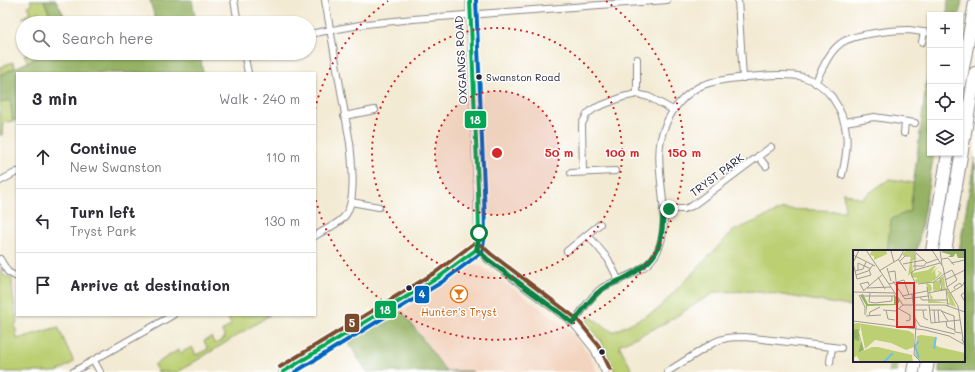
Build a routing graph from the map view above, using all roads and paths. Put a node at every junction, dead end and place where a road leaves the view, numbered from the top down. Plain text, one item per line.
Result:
1 (234, 0) edge
2 (325, 0) edge
3 (470, 0) edge
4 (667, 0) edge
5 (738, 0) edge
6 (602, 3) edge
7 (975, 3) edge
8 (470, 15) junction
9 (237, 16) edge
10 (330, 30) junction
11 (316, 33) edge
12 (927, 33) edge
13 (922, 42) dead end
14 (637, 59) dead end
15 (245, 60) edge
16 (963, 68) edge
17 (248, 72) edge
18 (975, 73) edge
19 (743, 78) junction
20 (815, 83) junction
21 (637, 94) junction
22 (375, 110) dead end
23 (673, 110) junction
24 (344, 116) junction
25 (845, 122) junction
26 (905, 122) junction
27 (915, 123) dead end
28 (904, 133) dead end
29 (771, 148) dead end
30 (758, 156) junction
31 (846, 156) junction
32 (948, 156) edge
33 (854, 157) dead end
34 (766, 166) dead end
35 (583, 172) junction
36 (615, 172) dead end
37 (16, 173) edge
38 (571, 173) dead end
39 (842, 175) dead end
40 (0, 181) edge
41 (351, 202) junction
42 (379, 207) dead end
43 (663, 209) junction
44 (600, 224) dead end
45 (316, 235) edge
46 (588, 235) junction
47 (477, 249) junction
48 (932, 250) edge
49 (945, 250) edge
50 (567, 251) dead end
51 (0, 259) edge
52 (16, 276) edge
53 (619, 281) junction
54 (171, 316) edge
55 (573, 323) junction
56 (832, 347) junction
57 (841, 348) dead end
58 (94, 361) junction
59 (830, 362) dead end
60 (915, 362) edge
61 (928, 362) edge
62 (73, 372) edge
63 (100, 372) edge
64 (283, 372) edge
65 (605, 372) edge
66 (669, 372) edge
67 (913, 372) edge
68 (926, 372) edge

1 - 9 street
2 - 10 street
3 - 8 main road, OXGANGS ROAD
4 - 6 street
5 - 19 street
6 - 8 street
7 - 16 highway
8 - 10 street
8 - 47 main road, OXGANGS ROAD
10 - 11 street
10 - 24 street
12 - 13 street
12 - 20 street
14 - 21 street
15 - 17 street
18 - 49 highway
19 - 20 street
19 - 23 street
20 - 25 street
21 - 23 street
21 - 35 street
22 - 24 street
23 - 43 street
24 - 41 street
25 - 26 street
25 - 31 street
26 - 27 street
26 - 28 street
29 - 30 street, TRYST PARK
30 - 34 street, TRYST PARK
30 - 43 street, TRYST PARK
31 - 33 street
31 - 39 street
32 - 48 highway
35 - 36 street
35 - 38 street
37 - 40 street
41 - 42 street
41 - 45 street
43 - 53 street
44 - 46 street
46 - 50 street
46 - 53 street
47 - 55 street
47 - 64 main road
51 - 52 street
53 - 55 street
54 - 58 street
55 - 65 street
56 - 57 street
56 - 59 street
56 - 66 street
58 - 62 street
58 - 63 street
60 - 67 highway
61 - 68 highway

